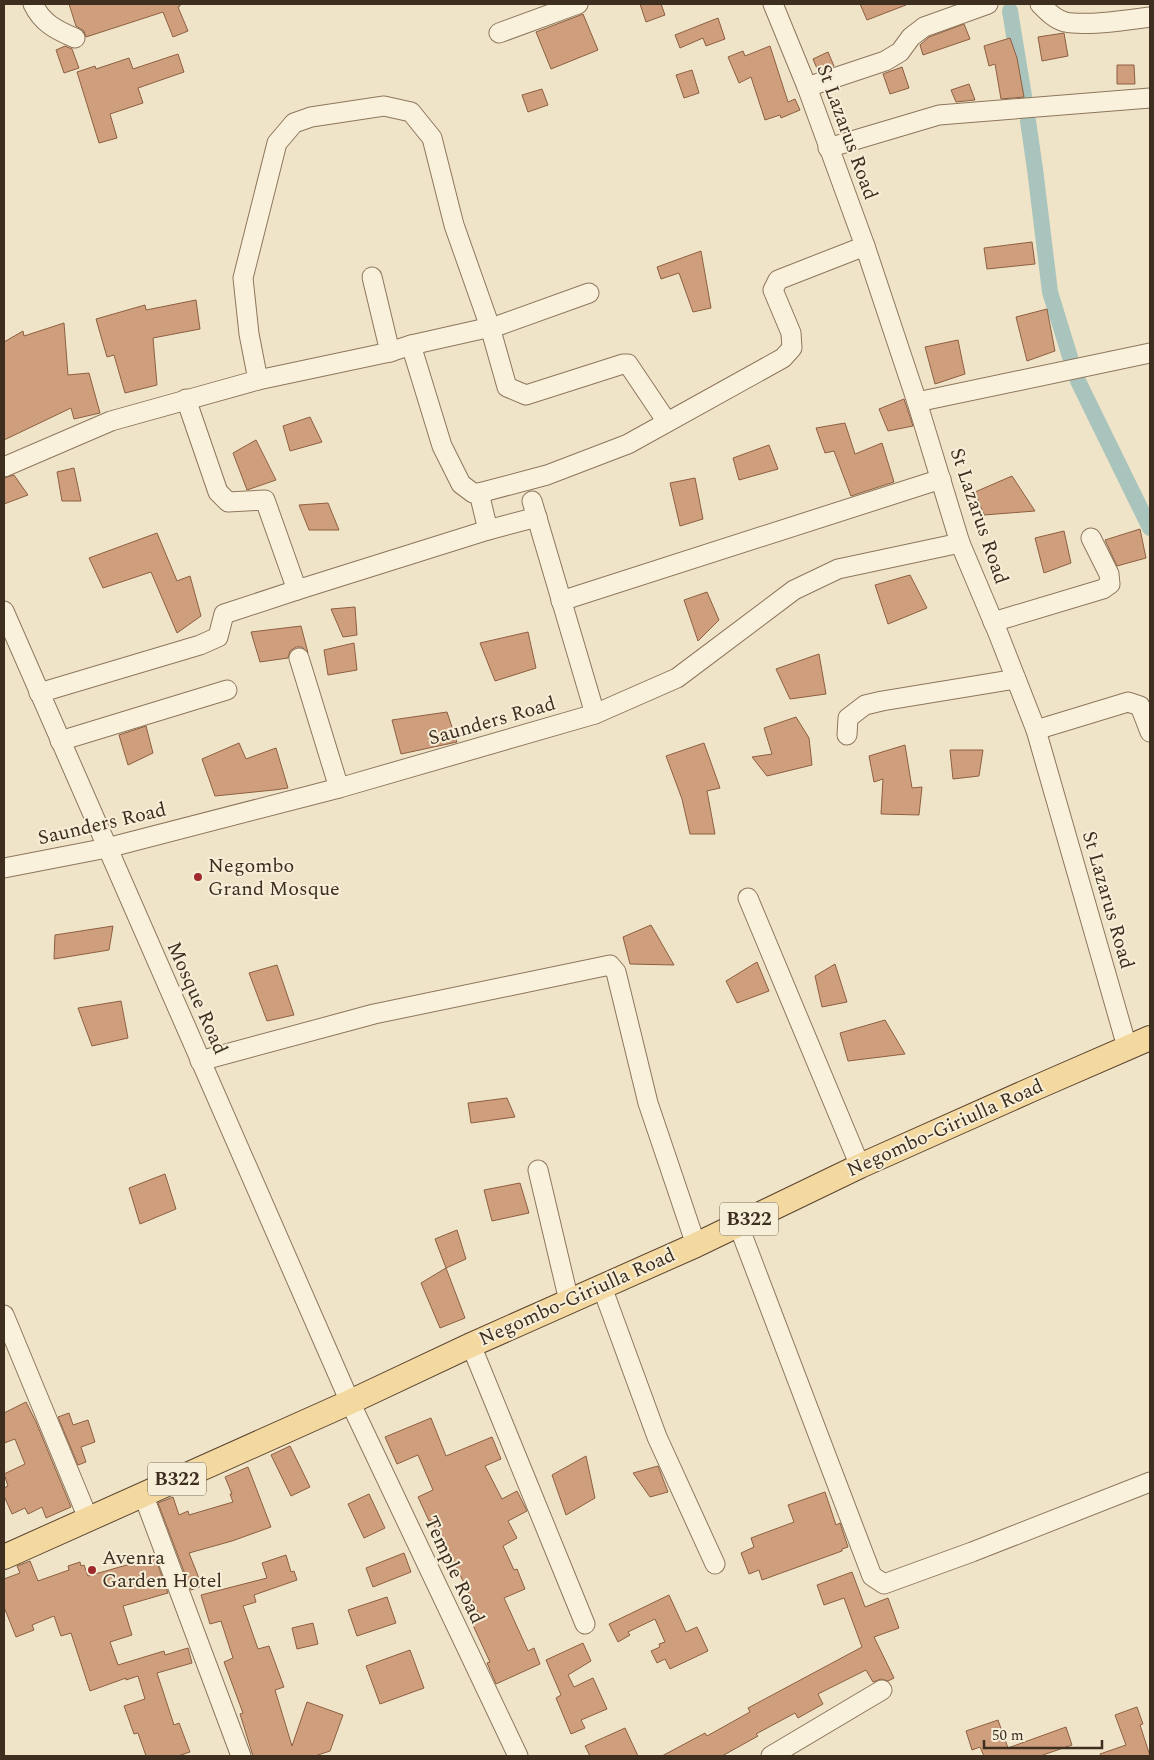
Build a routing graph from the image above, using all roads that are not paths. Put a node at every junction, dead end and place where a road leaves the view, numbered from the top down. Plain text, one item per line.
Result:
1 (33, 4) edge
2 (578, 4) edge
3 (772, 4) edge
4 (988, 4) edge
5 (1040, 4) edge
6 (1150, 17) edge
7 (499, 33) dead end
8 (75, 38) dead end
9 (808, 87) junction
10 (1150, 98) edge
11 (828, 148) junction
12 (865, 246) junction
13 (372, 277) dead end
14 (589, 293) dead end
15 (490, 327) junction
16 (411, 345) junction
17 (390, 352) junction
18 (1150, 353) edge
19 (258, 380) junction
20 (186, 399) junction
21 (917, 402) junction
22 (666, 422) junction
23 (4, 466) edge
24 (941, 479) junction
25 (479, 493) junction
26 (488, 530) junction
27 (1091, 538) dead end
28 (960, 543) junction
29 (297, 590) junction
30 (561, 601) junction
31 (4, 611) edge
32 (993, 622) junction
33 (299, 658) dead end
34 (1016, 679) junction
35 (227, 690) dead end
36 (39, 693) junction
37 (595, 714) junction
38 (1036, 730) junction
39 (1150, 732) edge
40 (847, 735) dead end
41 (60, 741) junction
42 (339, 788) junction
43 (107, 848) junction
44 (4, 868) edge
45 (748, 898) dead end
46 (1150, 1038) edge
47 (1127, 1047) junction
48 (200, 1061) junction
49 (860, 1166) junction
50 (538, 1170) dead end
51 (738, 1224) junction
52 (696, 1245) junction
53 (602, 1287) junction
54 (570, 1302) junction
55 (4, 1315) edge
56 (471, 1345) junction
57 (350, 1402) junction
58 (1150, 1482) edge
59 (143, 1494) junction
60 (88, 1518) junction
61 (4, 1557) edge
62 (715, 1564) dead end
63 (584, 1624) dead end
64 (882, 1690) dead end
65 (240, 1756) edge
66 (518, 1756) edge
67 (771, 1756) edge

1 - 8 street
2 - 7 street
3 - 9 street, St Lazarus Road
4 - 9 street
5 - 6 street
9 - 11 street, St Lazarus Road
10 - 11 street
11 - 12 street, St Lazarus Road
12 - 21 street, St Lazarus Road
12 - 22 street
13 - 17 street
14 - 15 street
15 - 16 street
15 - 19 street
15 - 22 street
16 - 17 street
16 - 25 street
17 - 19 street
18 - 21 street
19 - 20 street
20 - 23 street
20 - 29 street
21 - 24 street, St Lazarus Road
22 - 25 street
24 - 28 street, St Lazarus Road
24 - 30 street
25 - 26 street
26 - 29 street
26 - 30 street
27 - 32 street
28 - 32 street, St Lazarus Road
28 - 37 street, Saunders Road
29 - 36 street
30 - 37 street
31 - 36 street, Mosque Road
32 - 34 street, St Lazarus Road
33 - 42 street
34 - 38 street, St Lazarus Road
34 - 40 street
35 - 41 street
36 - 41 street, Mosque Road
37 - 42 street, Saunders Road
38 - 39 street
38 - 47 street, St Lazarus Road
41 - 43 street, Mosque Road
42 - 43 street, Saunders Road
43 - 44 street, Saunders Road
43 - 48 street, Mosque Road
45 - 49 street
46 - 47 main road, Negombo-Giriulla Road / B322
47 - 49 main road, Negombo-Giriulla Road / B322
48 - 52 street
48 - 57 street, Mosque Road
49 - 51 main road, Negombo-Giriulla Road / B322
50 - 54 street
51 - 52 main road, Negombo-Giriulla Road / B322
51 - 58 street
52 - 53 main road, Negombo-Giriulla Road / B322
53 - 54 main road, Negombo-Giriulla Road / B322
53 - 62 street
54 - 56 main road, Negombo-Giriulla Road / B322
55 - 60 street
56 - 57 main road, Negombo-Giriulla Road / B322
56 - 63 street
57 - 59 main road, Negombo-Giriulla Road / B322
57 - 66 street, Temple Road
59 - 60 main road, Negombo-Giriulla Road / B322
59 - 65 street
60 - 61 main road, Negombo-Giriulla Road / B322
64 - 67 street

